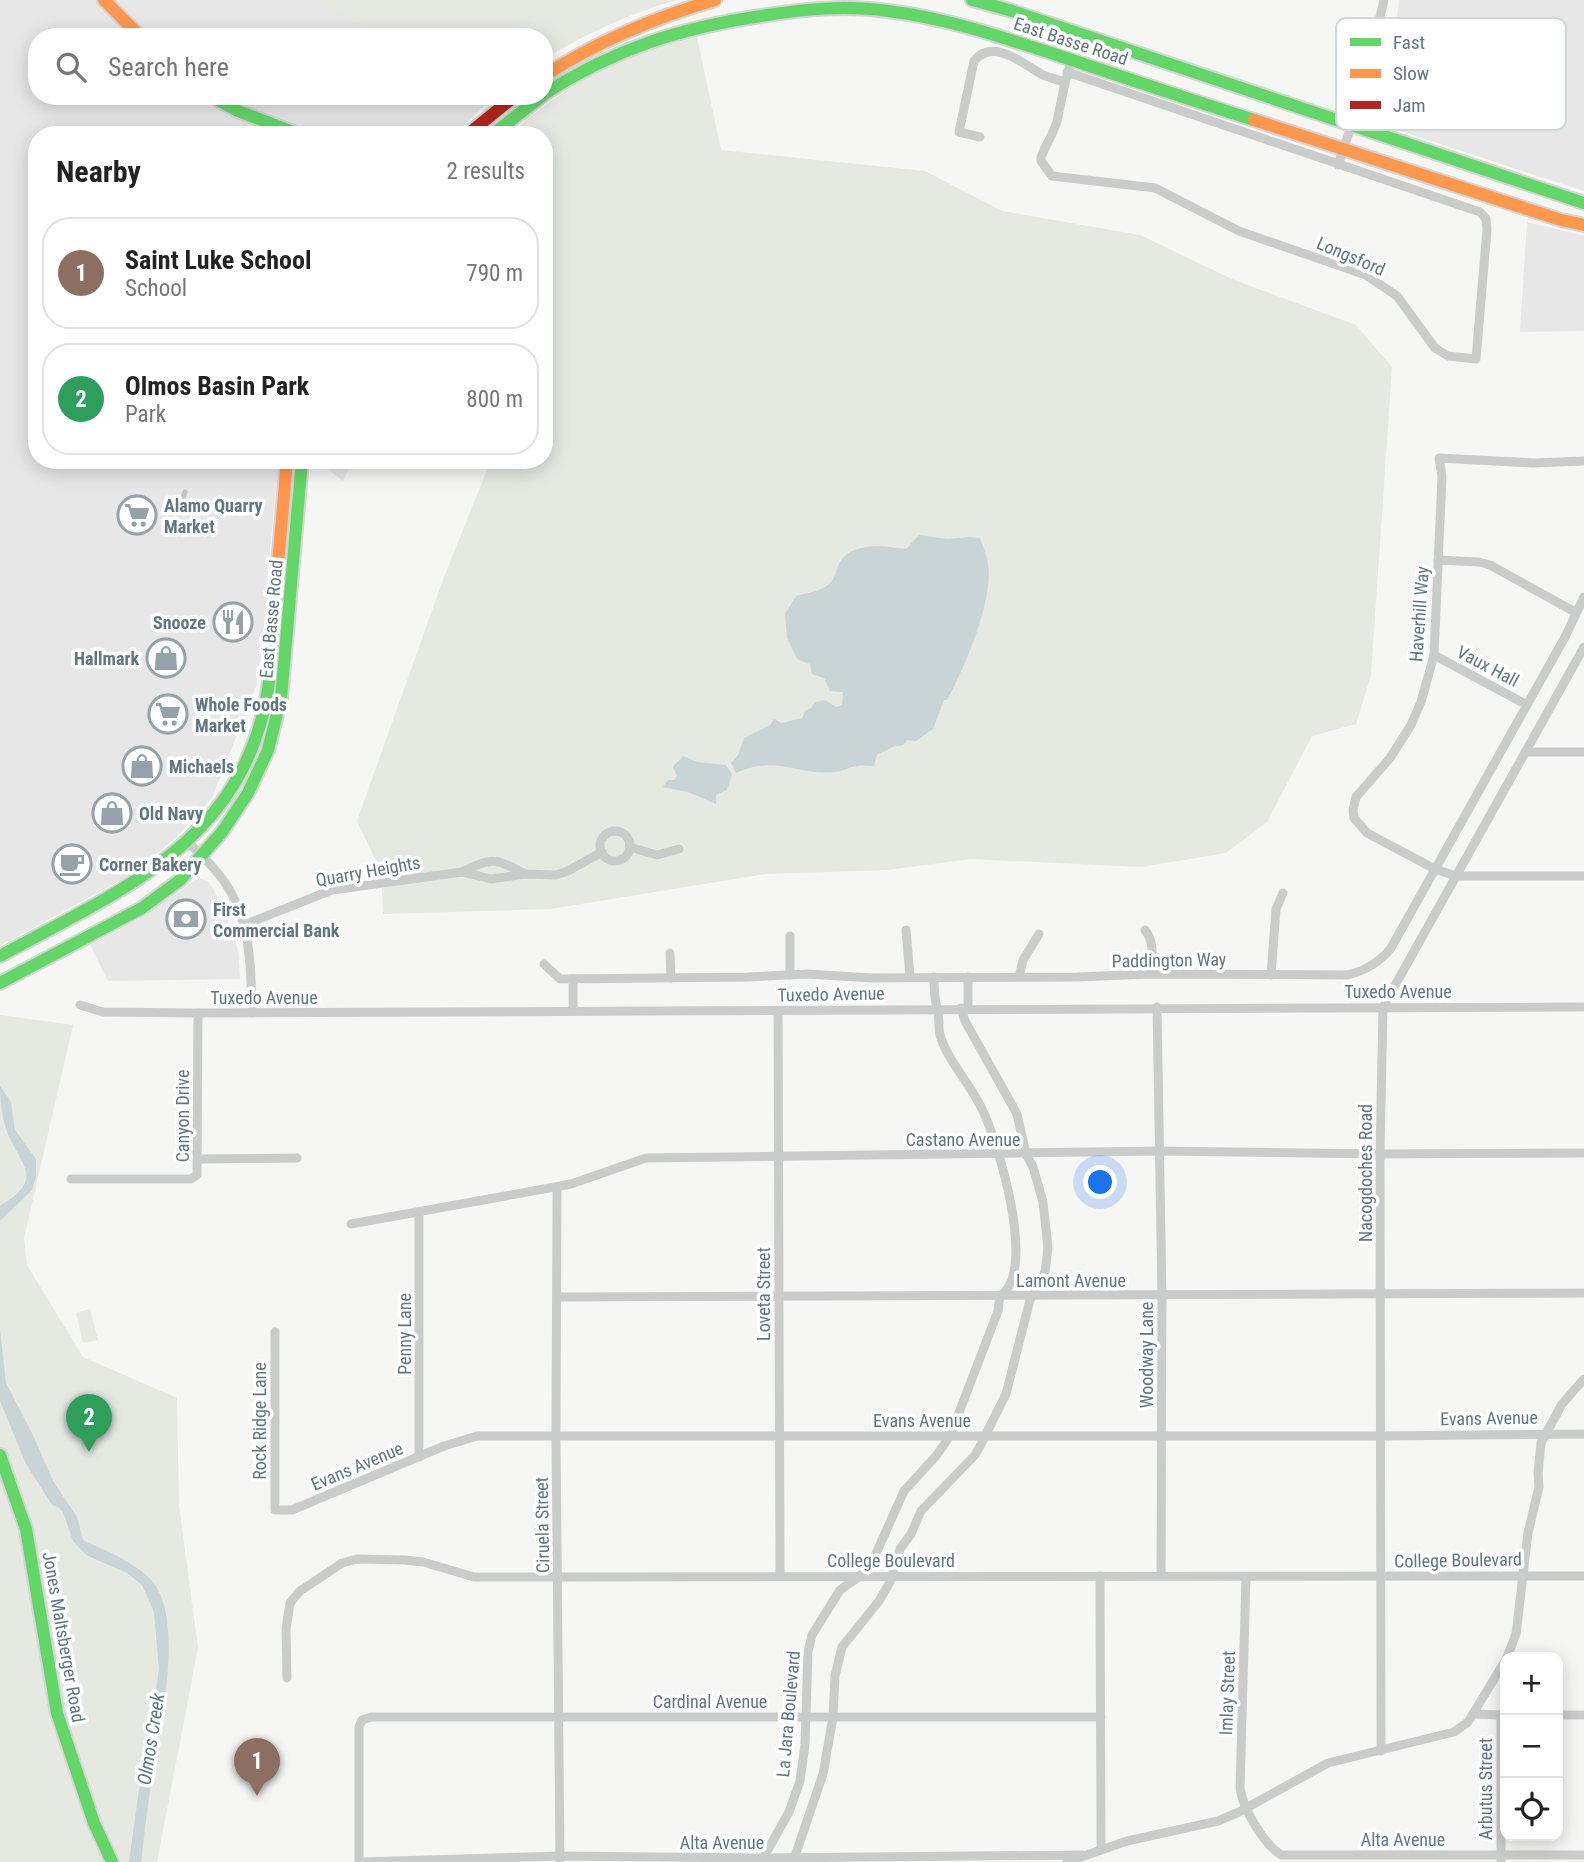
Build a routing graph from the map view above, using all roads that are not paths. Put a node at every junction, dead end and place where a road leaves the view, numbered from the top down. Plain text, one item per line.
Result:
1 (104, 0) edge
2 (715, 0) edge
3 (972, 0) edge
4 (1384, 0) edge
5 (872, 4) edge
6 (890, 5) edge
7 (1381, 18) edge
8 (132, 28) edge
9 (553, 71) edge
10 (1068, 71) junction
11 (553, 88) edge
12 (227, 105) edge
13 (504, 105) edge
14 (530, 105) edge
15 (1336, 121) edge
16 (277, 126) edge
17 (478, 126) edge
18 (503, 126) edge
19 (1351, 130) edge
20 (1364, 130) edge
21 (980, 137) dead end
22 (1344, 149) junction
23 (1338, 165) junction
24 (1584, 203) edge
25 (1584, 225) edge
26 (1584, 461) edge
27 (286, 469) edge
28 (301, 469) edge
29 (1438, 560) junction
30 (1584, 597) edge
31 (1573, 617) junction
32 (1584, 624) edge
33 (1584, 647) edge
34 (1434, 655) junction
35 (271, 660) junction
36 (285, 662) junction
37 (1527, 705) junction
38 (1525, 752) junction
39 (1584, 752) edge
40 (189, 843) junction
41 (629, 847) junction
42 (679, 849) dead end
43 (602, 852) junction
44 (201, 855) junction
45 (1435, 869) junction
46 (461, 872) junction
47 (525, 874) junction
48 (1456, 876) junction
49 (1584, 876) edge
50 (1283, 893) dead end
51 (244, 925) junction
52 (906, 930) dead end
53 (1144, 930) dead end
54 (1039, 934) dead end
55 (790, 936) dead end
56 (670, 953) dead end
57 (0, 956) edge
58 (544, 964) dead end
59 (1151, 974) junction
60 (790, 975) junction
61 (1271, 975) junction
62 (910, 977) junction
63 (934, 977) junction
64 (968, 977) junction
65 (1020, 977) junction
66 (671, 978) junction
67 (573, 979) junction
68 (0, 983) edge
69 (80, 1004) dead end
70 (1157, 1007) junction
71 (1383, 1007) junction
72 (1584, 1007) edge
73 (937, 1008) junction
74 (964, 1008) junction
75 (573, 1011) junction
76 (778, 1011) junction
77 (198, 1013) junction
78 (252, 1013) junction
79 (1159, 1151) junction
80 (1584, 1153) edge
81 (997, 1154) junction
82 (1026, 1154) junction
83 (1380, 1154) junction
84 (778, 1156) junction
85 (297, 1158) dead end
86 (199, 1159) junction
87 (71, 1180) dead end
88 (557, 1187) junction
89 (419, 1212) junction
90 (351, 1224) dead end
91 (1584, 1293) edge
92 (1380, 1295) junction
93 (779, 1296) junction
94 (1000, 1296) junction
95 (1033, 1296) junction
96 (1162, 1296) junction
97 (558, 1297) junction
98 (275, 1332) dead end
99 (1584, 1379) edge
100 (1546, 1433) junction
101 (1584, 1434) edge
102 (1161, 1435) junction
103 (950, 1436) junction
104 (985, 1436) junction
105 (1381, 1436) junction
106 (556, 1437) junction
107 (779, 1437) junction
108 (0, 1455) edge
109 (419, 1457) junction
110 (275, 1510) joint
111 (1522, 1575) junction
112 (780, 1576) junction
113 (860, 1576) junction
114 (893, 1576) junction
115 (1100, 1576) junction
116 (1161, 1576) junction
117 (1584, 1576) edge
118 (559, 1577) junction
119 (1246, 1577) junction
120 (1381, 1577) junction
121 (1509, 1652) edge
122 (1500, 1669) edge
123 (287, 1678) dead end
124 (1474, 1714) junction
125 (1500, 1715) edge
126 (1563, 1715) edge
127 (1584, 1715) edge
128 (559, 1717) junction
129 (806, 1717) junction
130 (833, 1717) junction
131 (1101, 1717) junction
132 (1381, 1751) junction
133 (1502, 1778) edge
134 (1245, 1809) junction
135 (1101, 1849) junction
136 (1083, 1855) junction
137 (1584, 1855) edge
138 (1501, 1858) edge
139 (560, 1859) edge
140 (1281, 1859) edge
141 (762, 1860) edge
142 (794, 1860) edge
143 (113, 1862) edge
144 (360, 1862) edge
145 (1067, 1862) edge

1 - 8 main road
2 - 9 main road
3 - 15 main road, East Basse Road
4 - 7 street
5 - 6 main road, East Basse Road
5 - 11 main road, East Basse Road
6 - 10 main road, East Basse Road
10 - 21 street
10 - 22 main road, East Basse Road
10 - 23 street, Longsford
10 - 23 street, Longsford
12 - 16 main road
13 - 17 main road
14 - 18 main road, East Basse Road
19 - 22 street
20 - 24 main road, East Basse Road
22 - 23 street
22 - 25 main road, East Basse Road
26 - 29 street, Haverhill Way
27 - 35 main road, East Basse Road
28 - 36 main road, East Basse Road
29 - 31 street
29 - 34 street, Haverhill Way
30 - 31 street, Paddington Way
31 - 32 street
31 - 37 street, Paddington Way
33 - 38 street, Nacogdoches Road
34 - 37 street, Vaux Hall
34 - 45 street, Haverhill Way
35 - 36 main road
35 - 40 main road, East Basse Road
36 - 44 main road, East Basse Road
37 - 45 street, Paddington Way
38 - 39 street
38 - 48 street, Nacogdoches Road
40 - 44 street
40 - 57 main road, East Basse Road
41 - 42 street, Quarry Heights
41 - 43 street, Quarry Heights
41 - 43 street, Quarry Heights
43 - 47 street, Quarry Heights
44 - 51 street
44 - 68 main road, East Basse Road
45 - 48 street, Haverhill Way
45 - 61 street, Paddington Way
46 - 47 street, Quarry Heights
46 - 47 street, Quarry Heights
46 - 51 street, Quarry Heights
48 - 49 street, Haverhill Way
48 - 71 street, Nacogdoches Road
50 - 61 street
51 - 78 street
52 - 62 street
53 - 59 street
54 - 65 street
55 - 60 street
56 - 66 street
58 - 67 street, Paddington Way
59 - 61 street, Paddington Way
59 - 65 street, Paddington Way
60 - 62 street, Paddington Way
60 - 66 street, Paddington Way
62 - 63 street, Paddington Way
63 - 64 street, Paddington Way
63 - 73 street, La Jara Boulevard
64 - 65 street, Paddington Way
64 - 74 street
66 - 67 street, Paddington Way
67 - 75 street
69 - 77 street, Tuxedo Avenue
70 - 71 street, Tuxedo Avenue
70 - 74 street, Tuxedo Avenue
70 - 79 street, Woodway Lane
71 - 72 street, Tuxedo Avenue
71 - 83 street, Nacogdoches Road
73 - 74 street, Tuxedo Avenue
73 - 76 street, Tuxedo Avenue
73 - 81 street, La Jara Boulevard
74 - 82 street
75 - 76 street, Tuxedo Avenue
75 - 78 street, Tuxedo Avenue
76 - 84 street, Loveta Street
77 - 78 street, Tuxedo Avenue
77 - 86 street, Canyon Drive
79 - 82 street, Castano Avenue
79 - 83 street, Castano Avenue
79 - 96 street, Woodway Lane
80 - 83 street, Castano Avenue
81 - 82 street, Castano Avenue
81 - 84 street, Castano Avenue
81 - 94 street, La Jara Boulevard
82 - 95 street
83 - 92 street, Nacogdoches Road
84 - 88 street, Castano Avenue
84 - 93 street, Loveta Street
85 - 86 street
86 - 87 street, Canyon Drive
88 - 89 street, Castano Avenue
88 - 97 street, Ciruela Street
89 - 90 street, Castano Avenue
89 - 109 street, Penny Lane
91 - 92 street, Lamont Avenue
92 - 96 street, Lamont Avenue
92 - 105 street, Nacogdoches Road
93 - 94 street, Lamont Avenue
93 - 97 street, Lamont Avenue
93 - 107 street, Loveta Street
94 - 95 street, Lamont Avenue
94 - 103 street, La Jara Boulevard
95 - 96 street, Lamont Avenue
95 - 104 street
96 - 102 street, Woodway Lane
97 - 106 street, Ciruela Street
98 - 110 street, Rock Ridge Lane
99 - 100 street
100 - 101 street, Evans Avenue
100 - 105 street, Evans Avenue
100 - 111 street
102 - 104 street, Evans Avenue
102 - 105 street, Evans Avenue
102 - 116 street, Woodway Lane
103 - 104 street, Evans Avenue
103 - 107 street, Evans Avenue
103 - 113 street, La Jara Boulevard
104 - 114 street
105 - 120 street, Nacogdoches Road
106 - 107 street, Evans Avenue
106 - 109 street, Evans Avenue
106 - 118 street, Ciruela Street
107 - 112 street, Loveta Street
108 - 143 main road, Jones Maltsberger Road
109 - 110 street, Evans Avenue
111 - 117 street, College Boulevard
111 - 120 street, College Boulevard
111 - 121 street
112 - 113 street, College Boulevard
112 - 118 street, College Boulevard
113 - 114 street, College Boulevard
113 - 129 street, La Jara Boulevard
114 - 115 street, College Boulevard
114 - 130 street
115 - 116 street, College Boulevard
115 - 131 street
116 - 119 street, College Boulevard
118 - 123 street, College Boulevard
118 - 128 street, Ciruela Street
119 - 120 street, College Boulevard
119 - 134 street, Imlay Street
120 - 132 street, Nacogdoches Road
122 - 124 street
124 - 125 street
124 - 132 street
126 - 127 street
128 - 129 street, Cardinal Avenue
128 - 139 street, Ciruela Street
128 - 144 street, Cardinal Avenue
129 - 130 street, Cardinal Avenue
129 - 141 street, La Jara Boulevard
130 - 131 street, Cardinal Avenue
130 - 142 street
131 - 135 street
132 - 134 street
133 - 138 street, Arbutus Street
134 - 135 street
134 - 140 street, Alta Avenue
135 - 136 street
136 - 142 street, Alta Avenue
136 - 145 street
137 - 138 street, Alta Avenue
138 - 140 street, Alta Avenue
139 - 141 street, Alta Avenue
139 - 144 street, Alta Avenue
141 - 142 street, Alta Avenue

